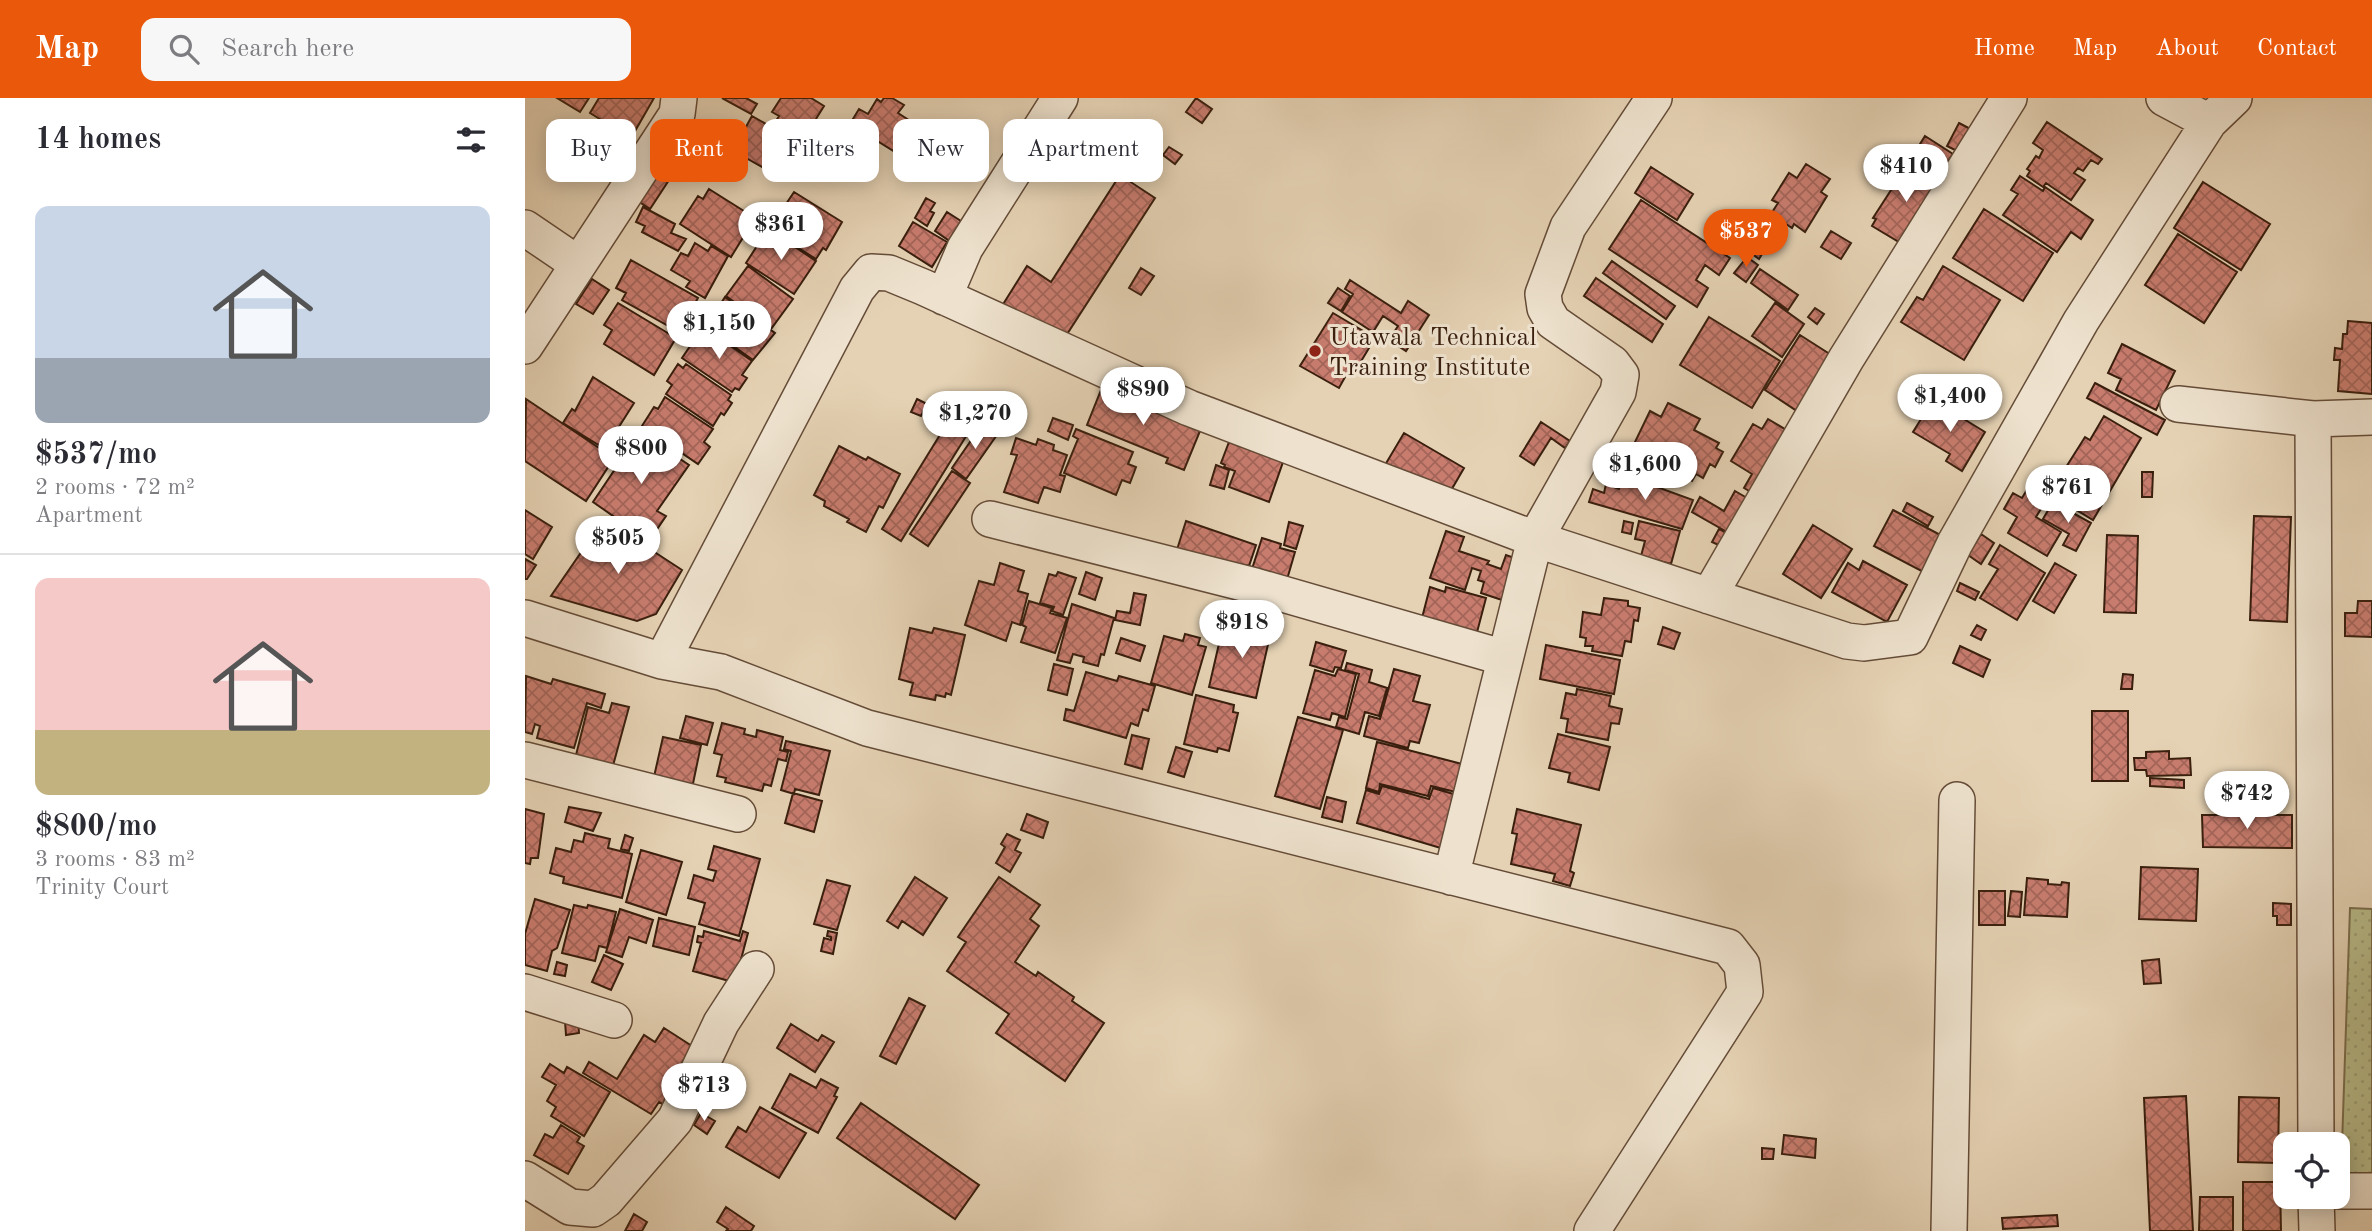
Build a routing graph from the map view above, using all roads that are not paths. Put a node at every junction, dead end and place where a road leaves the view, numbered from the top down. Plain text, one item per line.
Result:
1 (679, 98) edge
2 (1060, 98) edge
3 (1654, 98) edge
4 (2010, 98) edge
5 (2164, 98) edge
6 (2234, 98) edge
7 (2209, 122) junction
8 (525, 228) edge
9 (578, 264) junction
10 (944, 297) junction
11 (525, 346) edge
12 (2178, 404) dead end
13 (2372, 417) edge
14 (2313, 419) junction
15 (989, 519) dead end
16 (1535, 539) junction
17 (1709, 596) junction
18 (525, 618) edge
19 (1505, 659) junction
20 (662, 661) junction
21 (525, 760) edge
22 (1957, 800) dead end
23 (738, 814) dead end
24 (1451, 877) junction
25 (756, 969) dead end
26 (525, 992) edge
27 (614, 1020) dead end
28 (2316, 1132) edge
29 (525, 1179) edge
30 (2350, 1191) edge
31 (2372, 1191) edge
32 (2316, 1209) edge
33 (1592, 1231) edge
34 (1949, 1231) edge
35 (2317, 1231) edge

1 - 9 street
2 - 10 street
3 - 16 street
4 - 17 street
5 - 7 street
6 - 7 street
7 - 17 street
8 - 9 street
9 - 11 street
10 - 16 street
10 - 20 street
12 - 14 street
13 - 14 street
14 - 28 street
15 - 19 street
16 - 17 street
16 - 19 street
18 - 20 street
19 - 24 street
20 - 24 street
21 - 23 street
22 - 34 street
24 - 33 street
25 - 29 street
26 - 27 street
30 - 31 street
32 - 35 street

